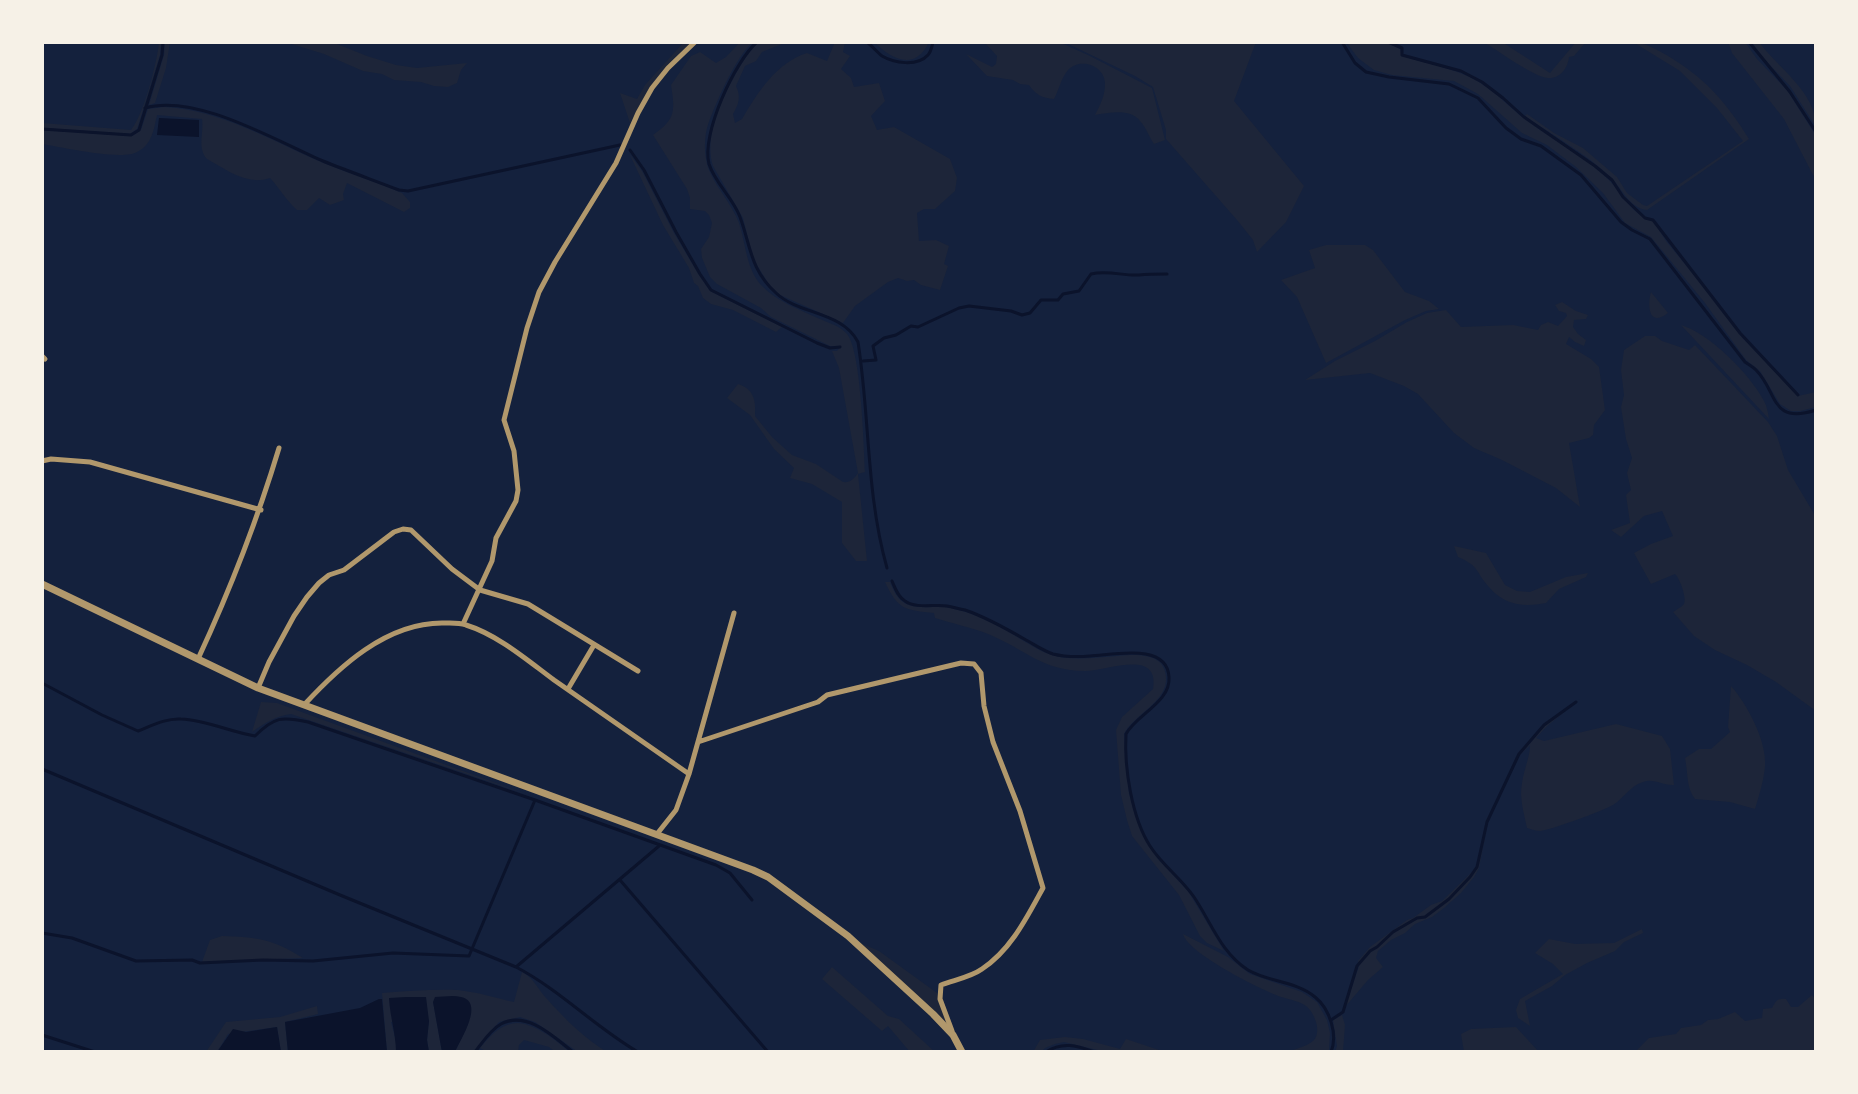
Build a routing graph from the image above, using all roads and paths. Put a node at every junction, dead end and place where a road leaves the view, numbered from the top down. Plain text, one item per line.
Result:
1 (695, 42) edge
2 (279, 448) dead end
3 (42, 461) edge
4 (261, 510) junction
5 (42, 584) edge
6 (480, 590) junction
7 (734, 613) dead end
8 (463, 624) junction
9 (594, 645) junction
10 (198, 659) junction
11 (638, 671) dead end
12 (258, 688) junction
13 (568, 689) junction
14 (303, 705) junction
15 (698, 742) junction
16 (689, 774) junction
17 (657, 834) junction
18 (953, 1035) junction
19 (962, 1052) edge

1 - 6 street
2 - 4 street
3 - 4 street
4 - 10 street
5 - 10 street
6 - 8 street
6 - 9 street
6 - 12 street
7 - 15 street
8 - 13 street
8 - 14 street
9 - 11 street
9 - 13 street
10 - 12 street
12 - 14 street
13 - 16 street
14 - 17 street
15 - 16 street
15 - 18 street
16 - 17 street
17 - 18 street
18 - 19 street

